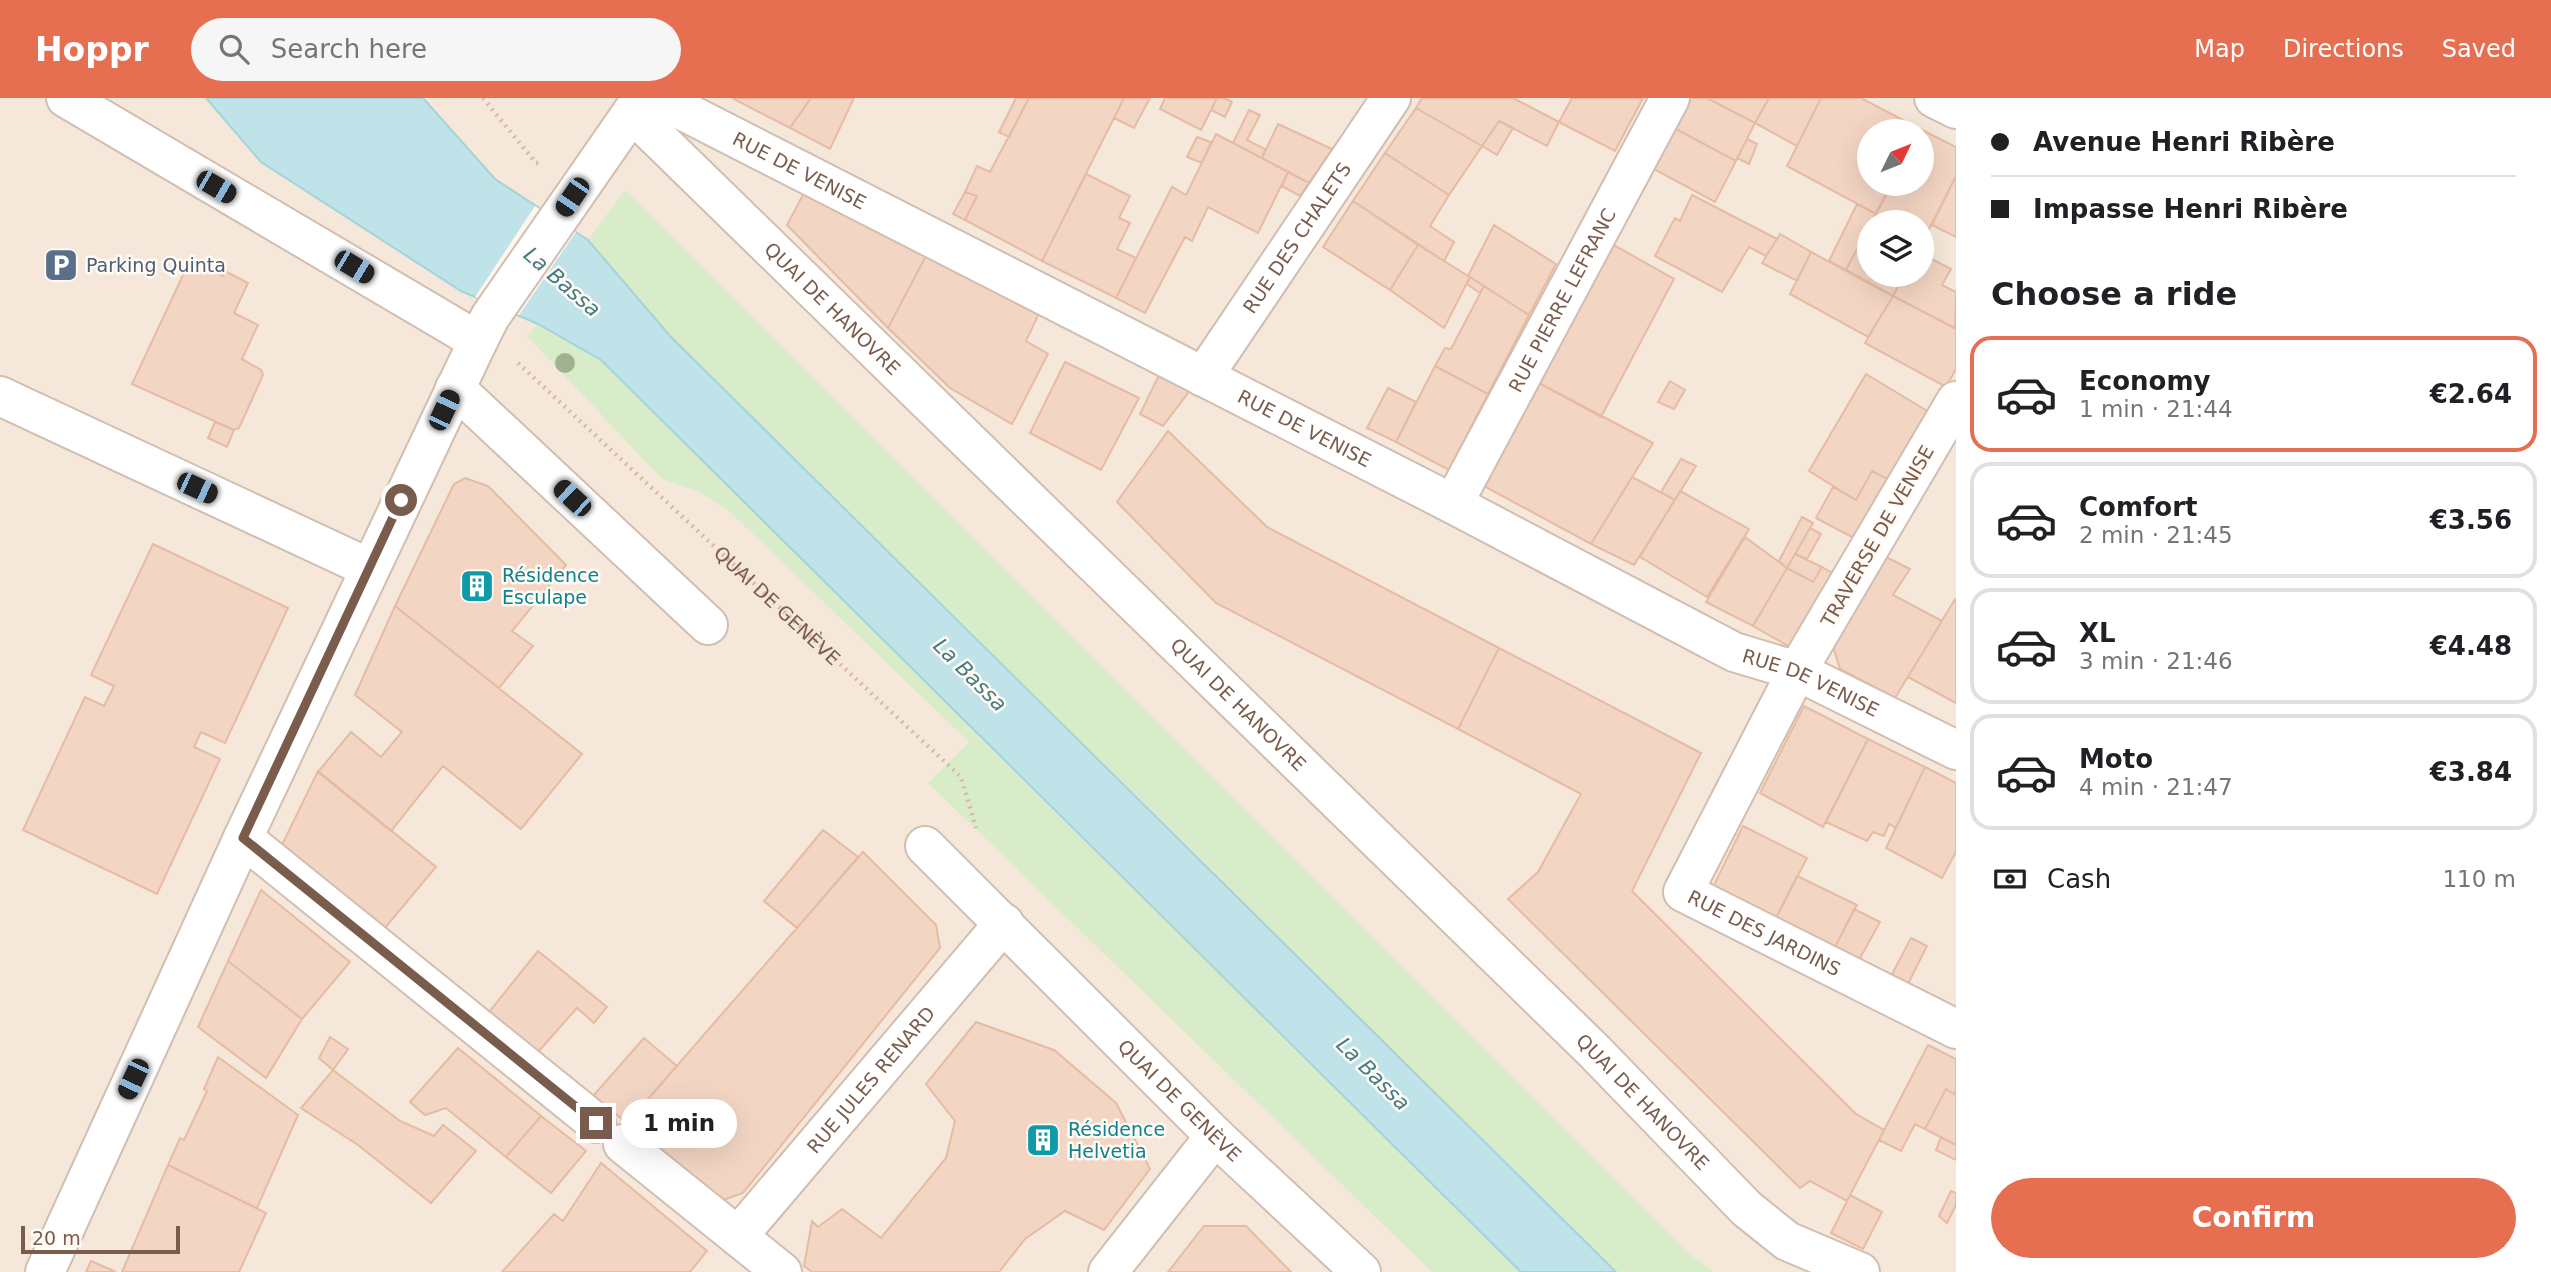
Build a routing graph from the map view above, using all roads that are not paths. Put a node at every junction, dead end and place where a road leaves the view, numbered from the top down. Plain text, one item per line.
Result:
1 (66, 98) edge
2 (1391, 98) edge
3 (1670, 98) edge
4 (1934, 98) edge
5 (644, 103) edge
6 (1956, 109) edge
7 (484, 329) junction
8 (1203, 377) junction
9 (455, 388) junction
10 (0, 397) edge
11 (1956, 401) edge
12 (1453, 504) junction
13 (369, 568) junction
14 (708, 625) dead end
15 (1797, 671) junction
16 (1956, 750) edge
17 (243, 838) junction
18 (925, 846) dead end
19 (1004, 923) junction
20 (1956, 1029) edge
21 (1215, 1136) junction
22 (738, 1236) junction
23 (45, 1272) edge
24 (782, 1272) edge
25 (1108, 1272) edge
26 (1361, 1272) edge
27 (1860, 1272) edge

1 - 7 street
2 - 8 street, RUE DES CHALETS
3 - 12 street, RUE PIERRE LEFRANC
4 - 6 street
5 - 7 street
5 - 8 street, RUE DE VENISE
5 - 27 street, QUAI DE HANOVRE
7 - 9 street
8 - 12 street, RUE DE VENISE
9 - 13 street
9 - 14 street
10 - 13 street
11 - 15 street, TRAVERSE DE VENISE
12 - 15 street, RUE DE VENISE
13 - 17 street
15 - 16 street, RUE DE VENISE
15 - 20 street, RUE DES JARDINS
17 - 22 street
17 - 23 street
18 - 19 street, QUAI DE GENÈVE
19 - 21 street, QUAI DE GENÈVE
19 - 22 street, RUE JULES RENARD
21 - 25 street
21 - 26 street, QUAI DE GENÈVE
22 - 24 street

